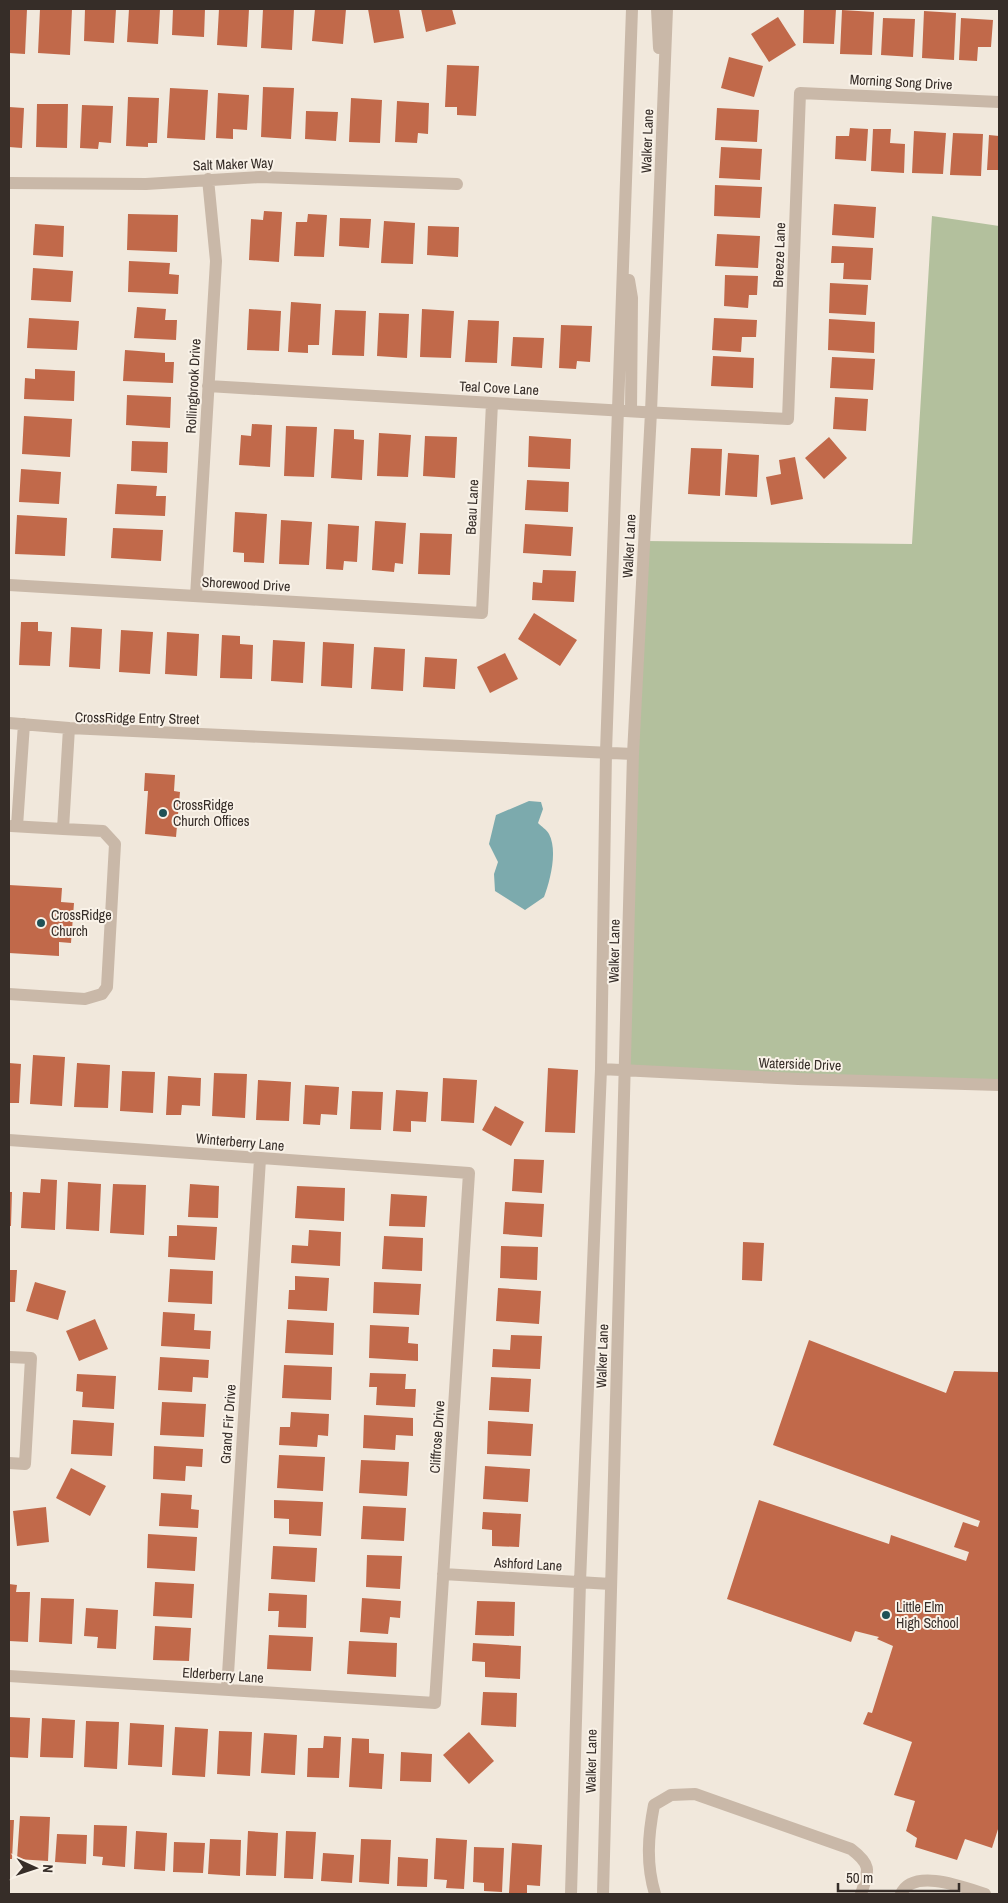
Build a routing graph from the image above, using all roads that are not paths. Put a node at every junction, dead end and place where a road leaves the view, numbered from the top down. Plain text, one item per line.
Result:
1 (632, 9) edge
2 (657, 9) edge
3 (667, 9) edge
4 (664, 78) junction
5 (800, 93) joint
6 (999, 102) edge
7 (208, 179) junction
8 (9, 183) edge
9 (457, 184) dead end
10 (208, 386) junction
11 (492, 403) junction
12 (636, 412) junction
13 (788, 419) joint
14 (9, 585) edge
15 (196, 596) junction
16 (482, 613) joint
17 (9, 723) edge
18 (24, 724) junction
19 (69, 728) junction
20 (606, 752) junction
21 (633, 754) junction
22 (13, 826) edge
23 (63, 829) junction
24 (9, 994) edge
25 (600, 1069) junction
26 (626, 1070) junction
27 (999, 1085) edge
28 (9, 1140) edge
29 (260, 1160) junction
30 (469, 1173) joint
31 (9, 1357) edge
32 (9, 1463) edge
33 (443, 1574) junction
34 (580, 1582) junction
35 (610, 1584) junction
36 (9, 1676) edge
37 (227, 1690) junction
38 (435, 1703) joint
39 (571, 1894) edge
40 (603, 1894) edge
41 (656, 1894) edge
42 (861, 1894) edge
43 (901, 1894) edge
44 (984, 1894) edge

1 - 12 street, Walker Lane
2 - 4 street
3 - 4 street, Walker Lane
4 - 12 street, Walker Lane
5 - 6 street, Morning Song Drive
5 - 13 street, Breeze Lane
7 - 8 street, Salt Maker Way
7 - 9 street, Salt Maker Way
7 - 10 street, Rollingbrook Drive
10 - 11 street, Teal Cove Lane
10 - 15 street, Rollingbrook Drive
11 - 12 street, Teal Cove Lane
11 - 16 street, Beau Lane
12 - 13 street, Teal Cove Lane
12 - 20 street, Walker Lane
12 - 21 street, Walker Lane
14 - 15 street, Shorewood Drive
15 - 16 street, Shorewood Drive
17 - 18 street
18 - 19 street
18 - 22 street
19 - 20 street, CrossRidge Entry Street
19 - 23 street, CrossRidge Entry Street
20 - 21 street, CrossRidge Entry Street
20 - 25 street, Walker Lane
21 - 26 street, Walker Lane
22 - 23 street
23 - 24 street
25 - 26 street, Waterside Drive
25 - 34 street, Walker Lane
26 - 27 street, Waterside Drive
26 - 35 street, Walker Lane
28 - 29 street, Winterberry Lane
29 - 30 street, Winterberry Lane
29 - 37 street, Grand Fir Drive
30 - 33 street, Cliffrose Drive
31 - 32 street
33 - 34 street, Ashford Lane
33 - 38 street, Cliffrose Drive
34 - 35 street, Ashford Lane
34 - 39 street, Walker Lane
35 - 40 street, Walker Lane
36 - 37 street, Elderberry Lane
37 - 38 street, Elderberry Lane
41 - 42 street
43 - 44 street

